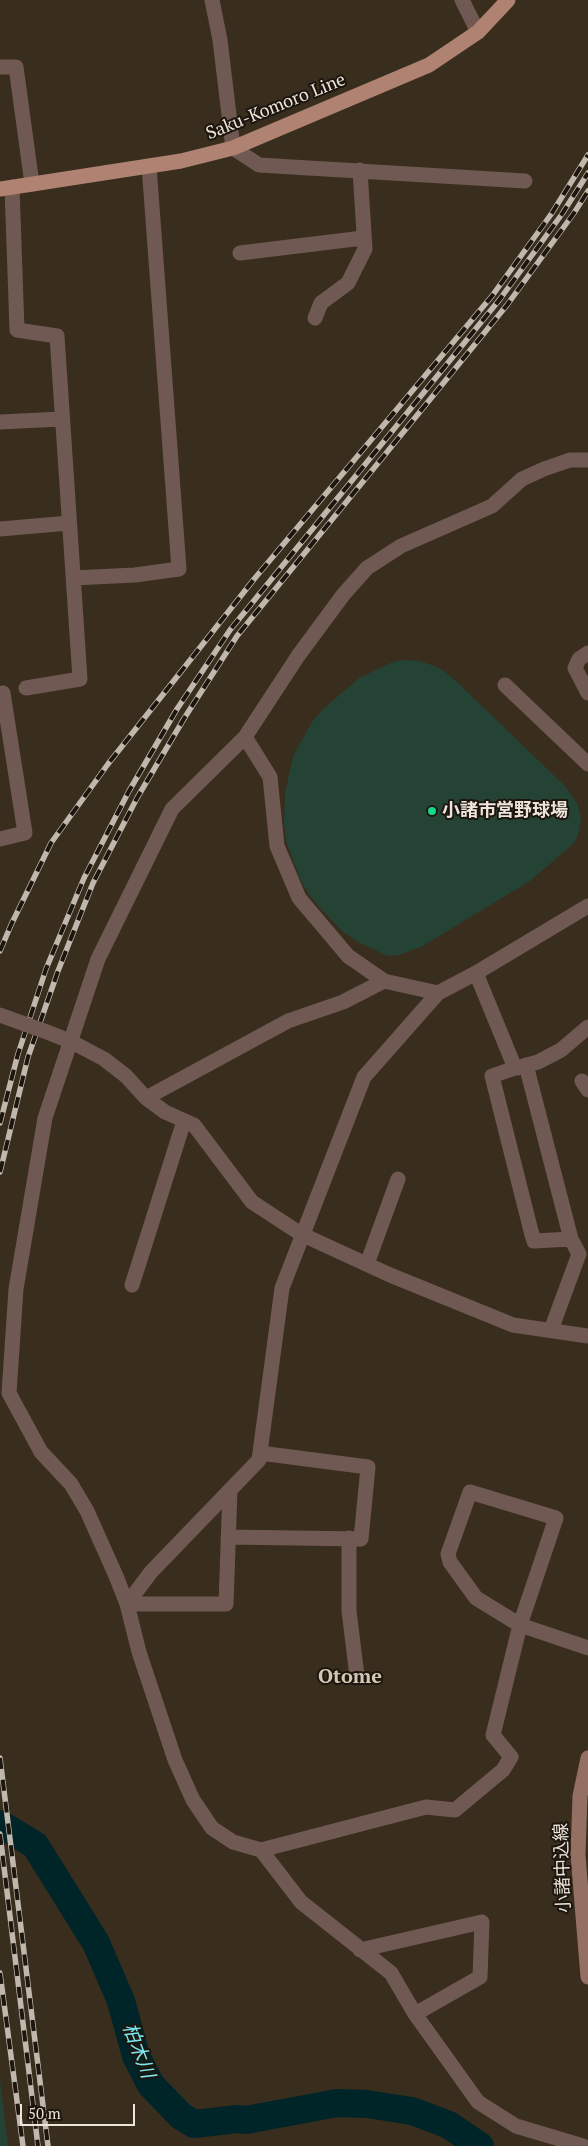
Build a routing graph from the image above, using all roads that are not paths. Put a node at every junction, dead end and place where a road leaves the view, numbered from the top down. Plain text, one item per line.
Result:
1 (212, 0) edge
2 (462, 0) edge
3 (508, 0) edge
4 (478, 32) junction
5 (0, 67) edge
6 (233, 148) junction
7 (149, 166) junction
8 (360, 170) junction
9 (525, 181) dead end
10 (32, 184) junction
11 (6, 188) edge
12 (364, 238) junction
13 (240, 253) dead end
14 (315, 318) dead end
15 (61, 419) junction
16 (0, 422) edge
17 (588, 460) edge
18 (69, 523) junction
19 (0, 529) edge
20 (73, 578) junction
21 (588, 653) edge
22 (505, 686) dead end
23 (26, 688) dead end
24 (3, 693) dead end
25 (588, 693) edge
26 (245, 737) junction
27 (588, 764) edge
28 (0, 839) edge
29 (588, 906) edge
30 (476, 973) junction
31 (384, 981) junction
32 (438, 993) junction
33 (0, 1015) edge
34 (588, 1027) edge
35 (72, 1042) junction
36 (521, 1067) junction
37 (146, 1098) junction
38 (184, 1121) junction
39 (398, 1179) dead end
40 (301, 1234) junction
41 (570, 1239) junction
42 (367, 1264) junction
43 (132, 1285) dead end
44 (551, 1330) junction
45 (588, 1336) edge
46 (260, 1453) junction
47 (230, 1490) junction
48 (228, 1537) junction
49 (349, 1538) junction
50 (127, 1604) junction
51 (520, 1625) junction
52 (588, 1648) edge
53 (357, 1676) dead end
54 (588, 1758) edge
55 (585, 1788) edge
56 (261, 1850) junction
57 (360, 1950) junction
58 (588, 1977) edge
59 (415, 2014) junction
60 (582, 2146) edge

1 - 6 street
2 - 4 street
3 - 4 main road, Saku-Komoro Line
4 - 6 main road, Saku-Komoro Line
5 - 10 street
6 - 7 main road, Saku-Komoro Line
6 - 8 street
7 - 10 main road, Saku-Komoro Line
7 - 20 street
8 - 9 street
8 - 12 street
10 - 11 main road, Saku-Komoro Line
11 - 15 street
12 - 13 street
12 - 14 street
15 - 16 street
15 - 18 street
17 - 26 street
18 - 19 street
18 - 20 street
20 - 23 street
21 - 25 street
22 - 27 street
24 - 28 street
26 - 31 street
26 - 35 street
29 - 30 street
30 - 32 street
30 - 36 street
31 - 32 street
31 - 37 street
32 - 40 street
33 - 35 street, bridge
34 - 36 street
35 - 37 street
35 - 50 street
36 - 41 street
36 - 41 street
37 - 38 street
38 - 40 street
38 - 43 street
39 - 42 street
40 - 42 street
40 - 46 street
41 - 44 street
42 - 44 street
44 - 45 street
46 - 47 street
46 - 49 street
47 - 48 street
47 - 50 street
48 - 49 street
48 - 50 street
49 - 53 street
50 - 56 street
51 - 51 street
51 - 52 street
51 - 56 street
54 - 55 main road, 小諸中込線
55 - 58 main road, 小諸中込線
56 - 57 street
57 - 59 street
57 - 59 street
59 - 60 street

